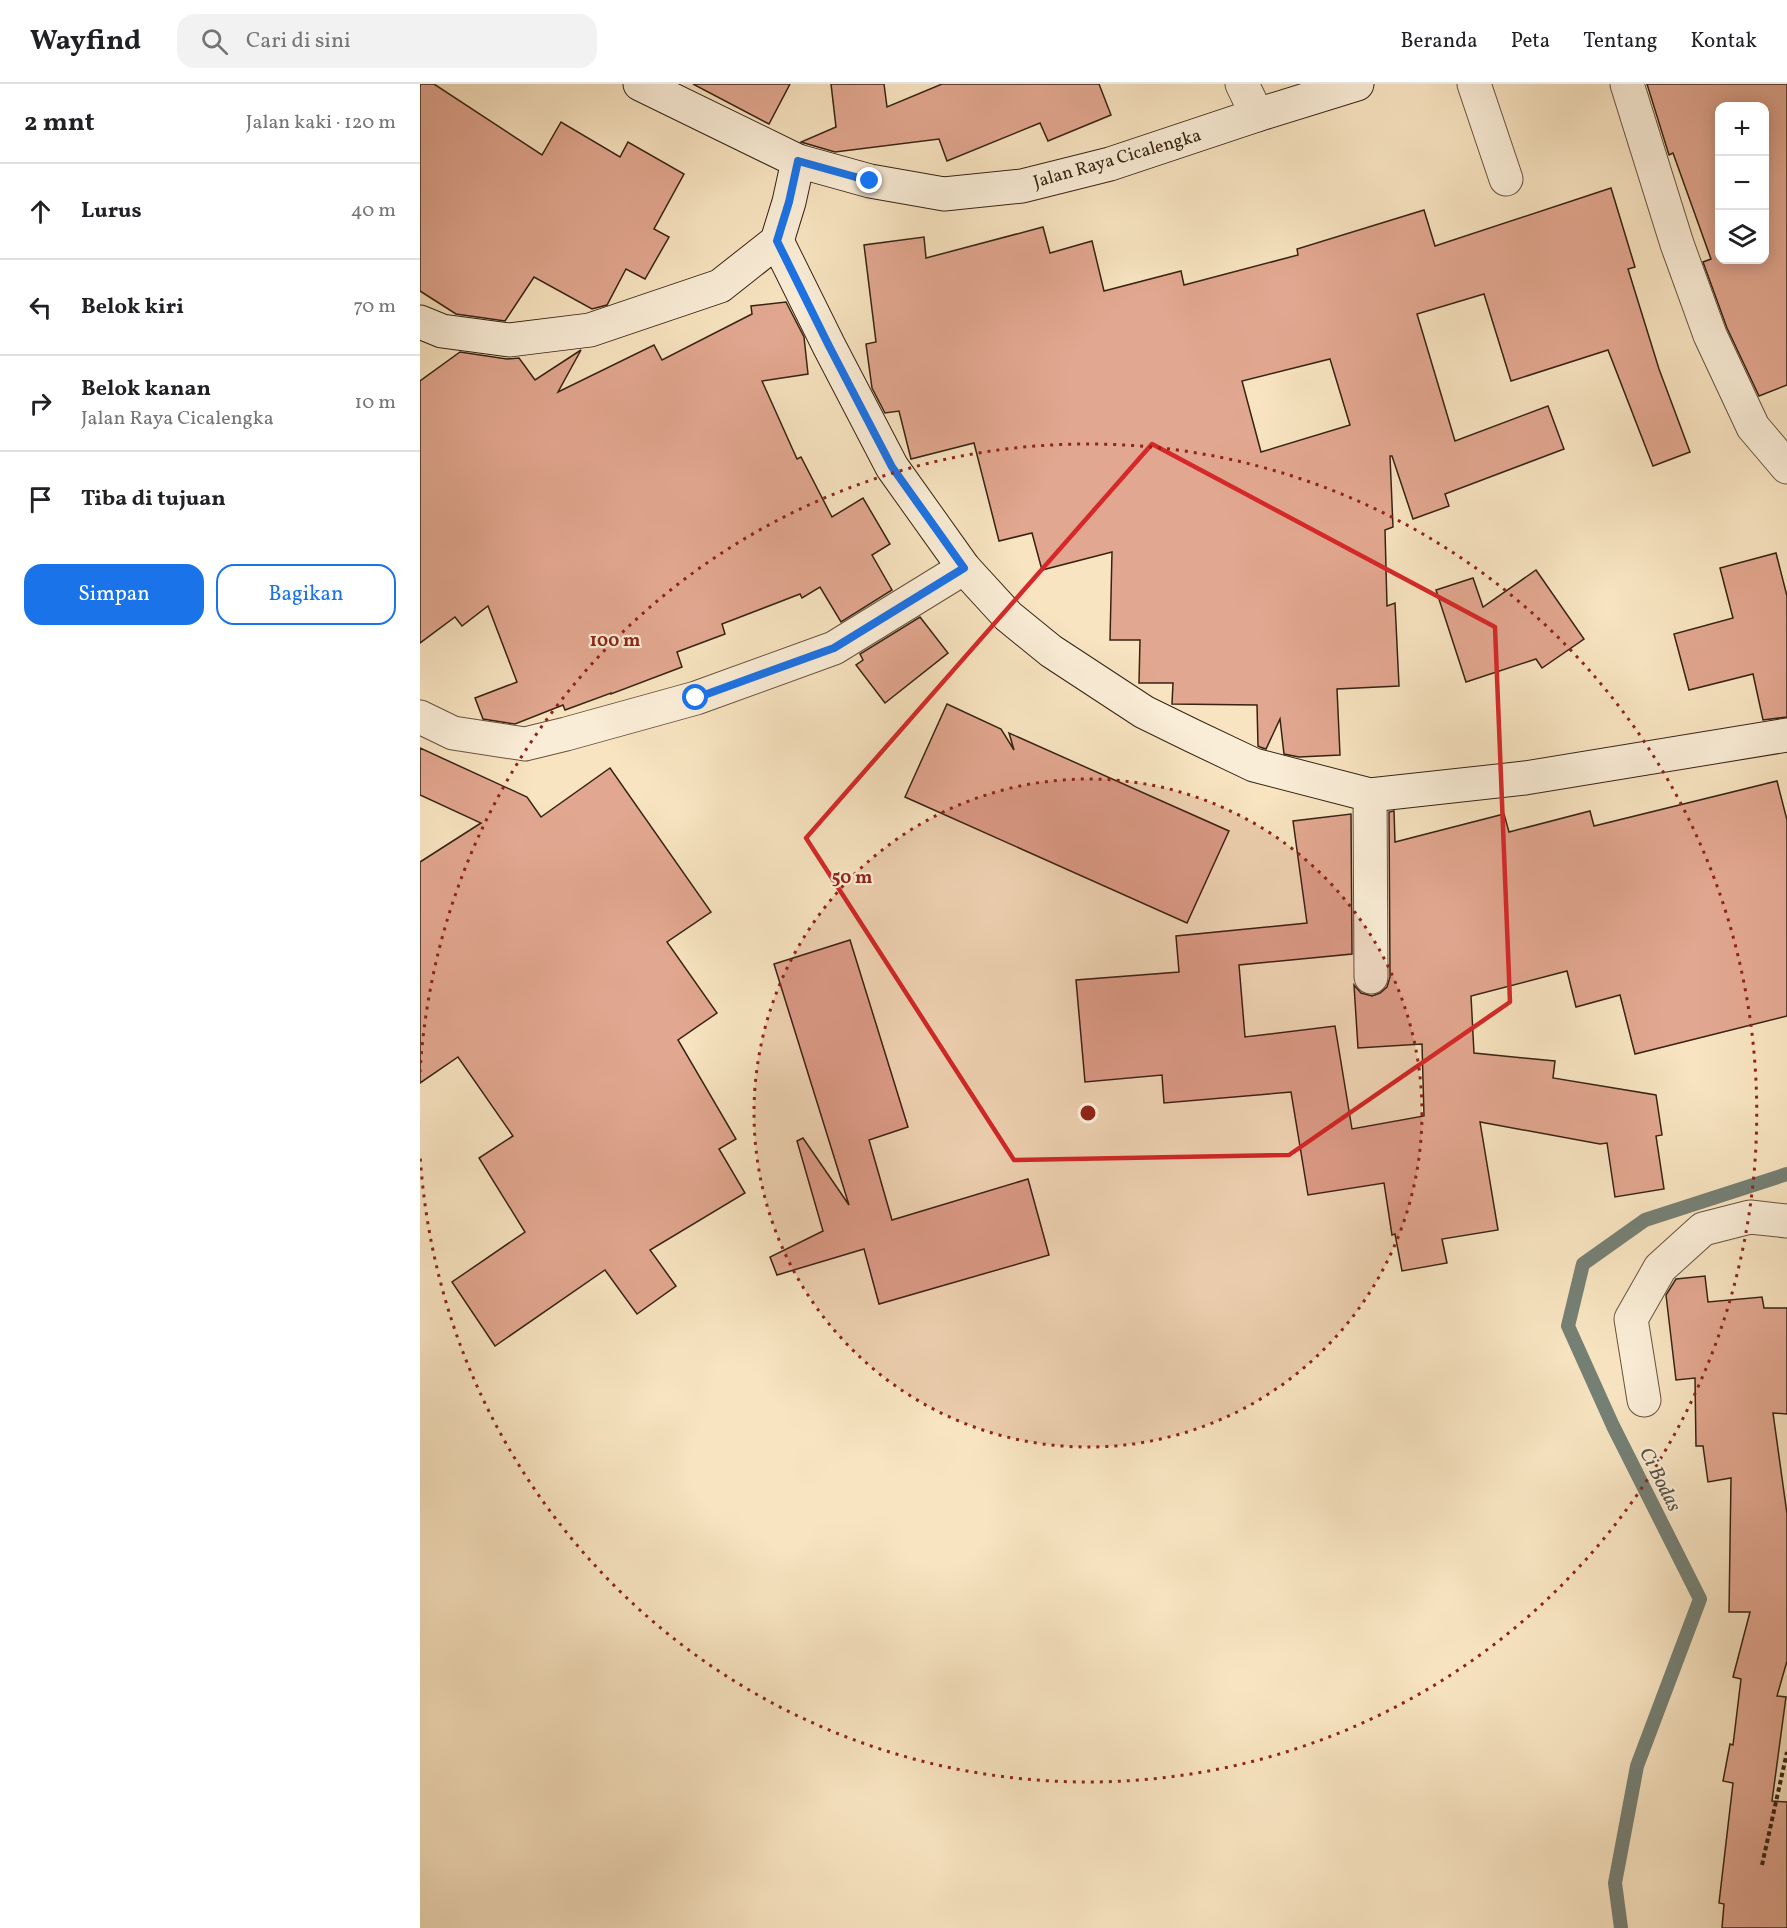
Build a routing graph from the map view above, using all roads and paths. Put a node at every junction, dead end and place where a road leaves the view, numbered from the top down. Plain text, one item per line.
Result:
1 (640, 84) edge
2 (1242, 84) edge
3 (1358, 84) edge
4 (1474, 84) edge
5 (1628, 84) edge
6 (1257, 115) junction
7 (798, 161) junction
8 (1506, 179) dead end
9 (777, 241) junction
10 (420, 322) edge
11 (1787, 467) edge
12 (964, 568) junction
13 (420, 717) edge
14 (1787, 735) edge
15 (1370, 795) junction
16 (1371, 977) dead end
17 (1787, 1221) edge
18 (1644, 1400) dead end
19 (1787, 1752) edge
20 (1762, 1865) dead end

1 - 7 street, Jalan Raya Cicalengka
2 - 6 street
3 - 6 street, Jalan Raya Cicalengka
4 - 8 street
5 - 11 street
6 - 7 street, Jalan Raya Cicalengka
7 - 9 street
9 - 10 street
9 - 12 street
12 - 13 street
12 - 15 street
14 - 15 street
15 - 16 street
17 - 18 street
19 - 20 path

